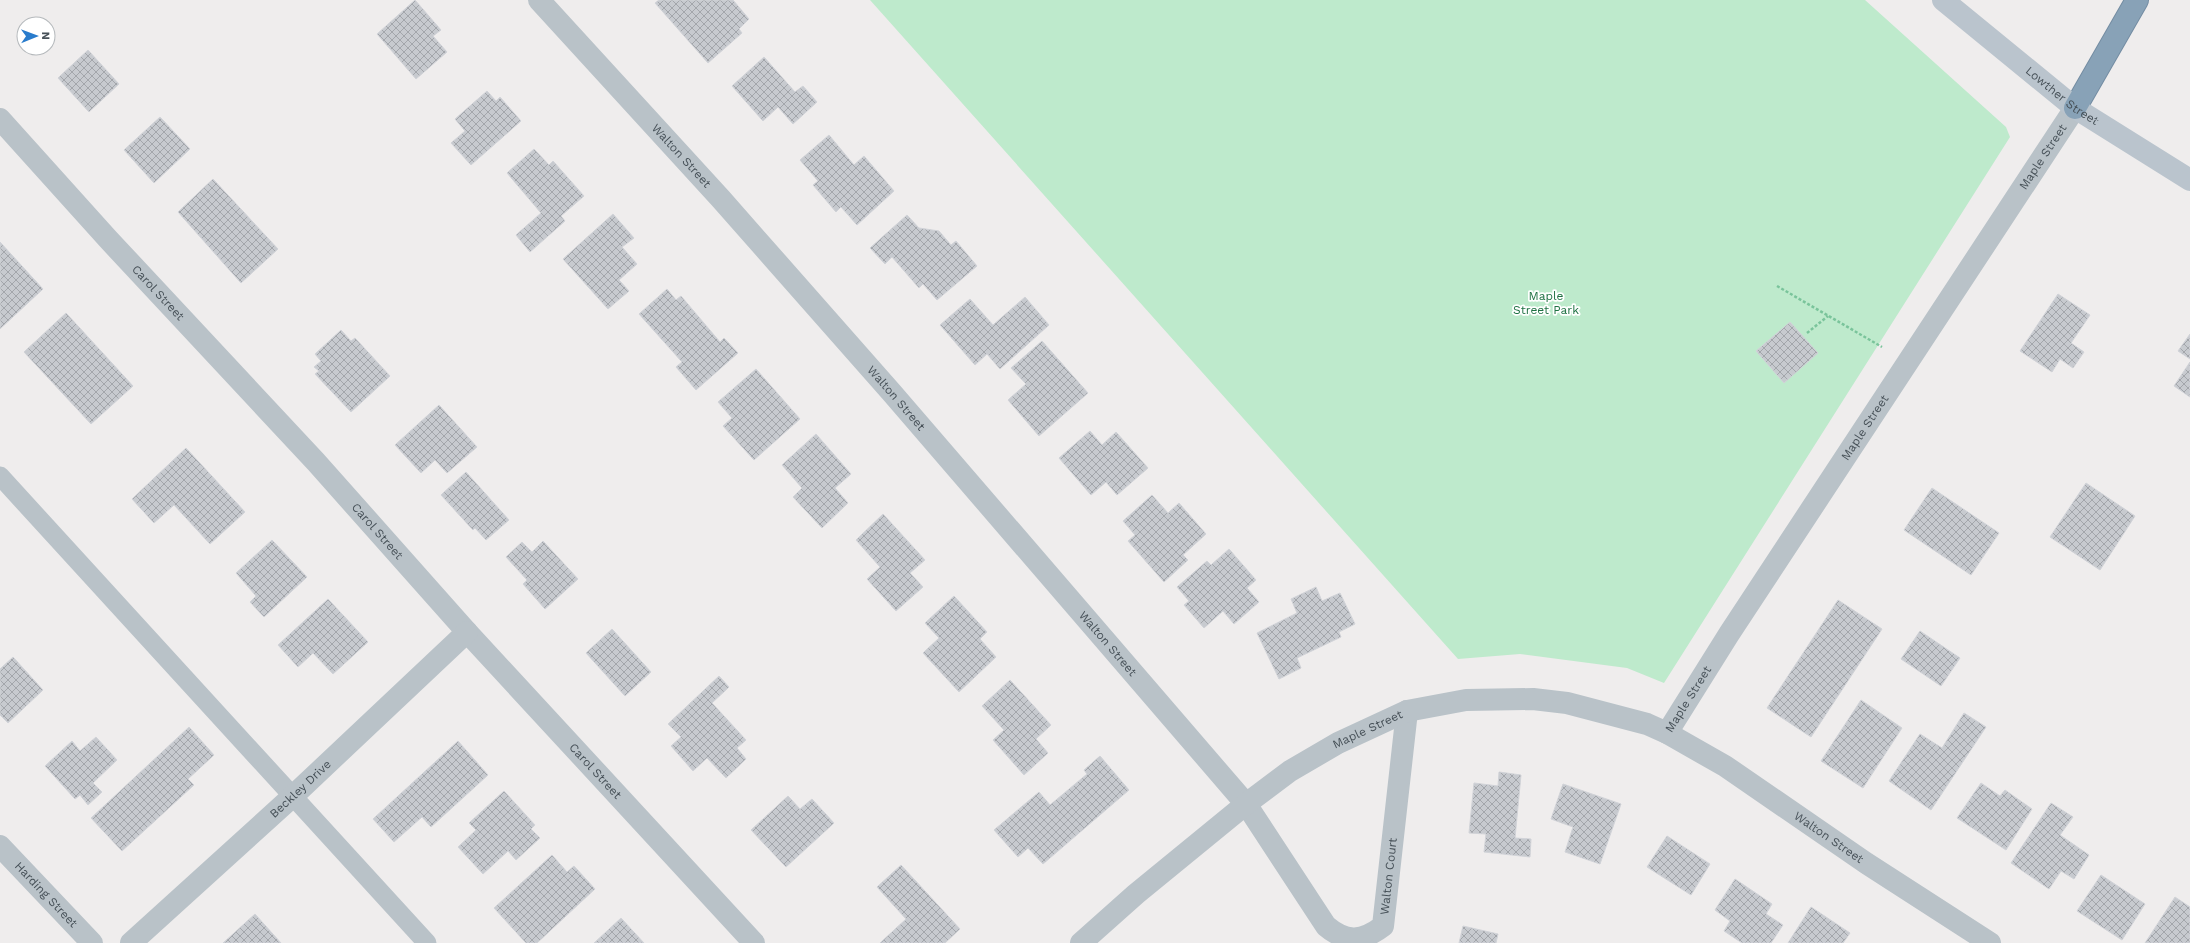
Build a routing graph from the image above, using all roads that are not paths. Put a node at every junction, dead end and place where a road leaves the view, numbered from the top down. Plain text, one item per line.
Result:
1 (539, 0) edge
2 (1943, 0) edge
3 (2137, 0) edge
4 (2075, 108) junction
5 (0, 119) edge
6 (2190, 180) edge
7 (0, 476) edge
8 (467, 632) junction
9 (1406, 711) junction
10 (1667, 733) junction
11 (293, 796) junction
12 (1246, 804) junction
13 (0, 846) edge
14 (92, 943) edge
15 (131, 943) edge
16 (427, 943) edge
17 (754, 943) edge
18 (1081, 943) edge
19 (1990, 943) edge

1 - 12 street, Walton Street
2 - 4 main road, Lowther Street
3 - 4 highway
4 - 6 main road, Lowther Street
4 - 10 street, Maple Street
5 - 8 street, Carol Street
7 - 11 lane
8 - 11 street, Beckley Drive
8 - 17 street, Carol Street
9 - 10 street, Maple Street
9 - 12 street, Maple Street
9 - 12 street, Walton Court
10 - 19 street, Walton Street
11 - 15 street, Beckley Drive
11 - 16 lane
12 - 18 street, Maple Street
13 - 14 street, Harding Street

